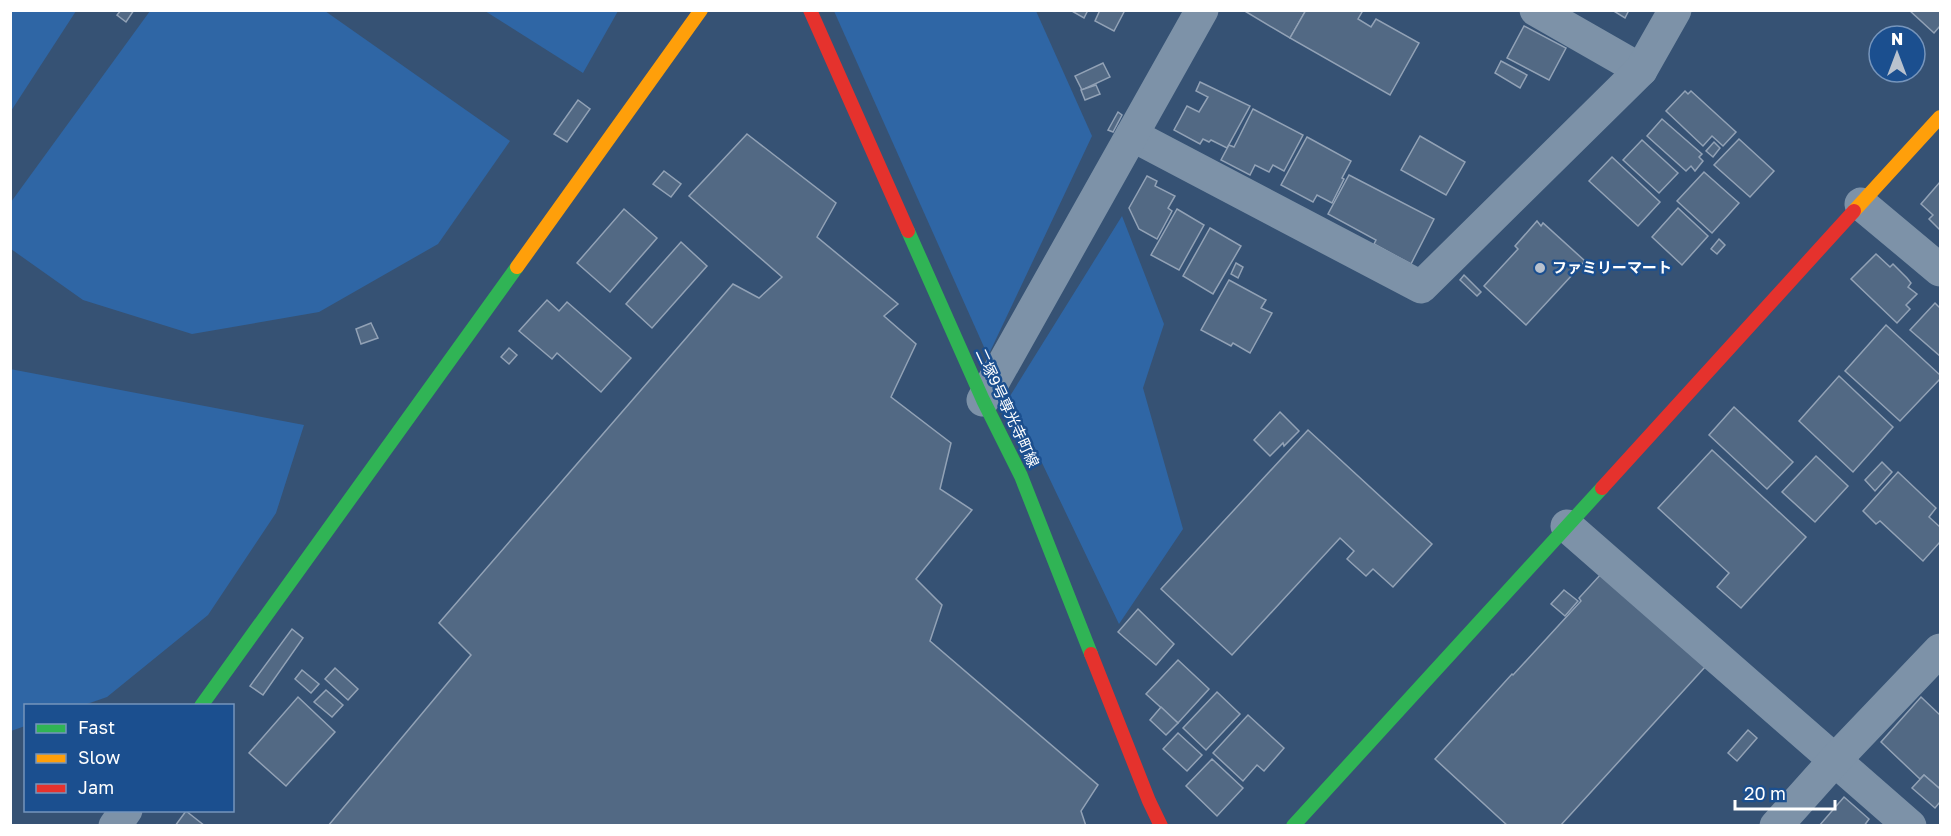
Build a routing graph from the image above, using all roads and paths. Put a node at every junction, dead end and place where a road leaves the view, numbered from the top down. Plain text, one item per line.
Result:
1 (701, 10) edge
2 (810, 10) edge
3 (1202, 10) edge
4 (1536, 10) edge
5 (1675, 10) edge
6 (1641, 70) junction
7 (1941, 117) edge
8 (1132, 135) junction
9 (1861, 204) junction
10 (1941, 270) edge
11 (983, 400) junction
12 (1567, 525) junction
13 (1941, 650) edge
14 (202, 704) edge
15 (1835, 760) junction
16 (125, 812) edge
17 (115, 825) edge
18 (1161, 825) edge
19 (1293, 825) edge
20 (1776, 825) edge
21 (1910, 825) edge

1 - 14 street
2 - 11 street, 二塚9号専光寺町線
3 - 8 street
4 - 6 street
5 - 6 street
6 - 8 street
7 - 9 street
8 - 11 street
9 - 10 street
9 - 12 street
11 - 18 street, 二塚9号専光寺町線
12 - 15 street
12 - 19 street
13 - 15 street
15 - 20 street
15 - 21 street
16 - 17 street

